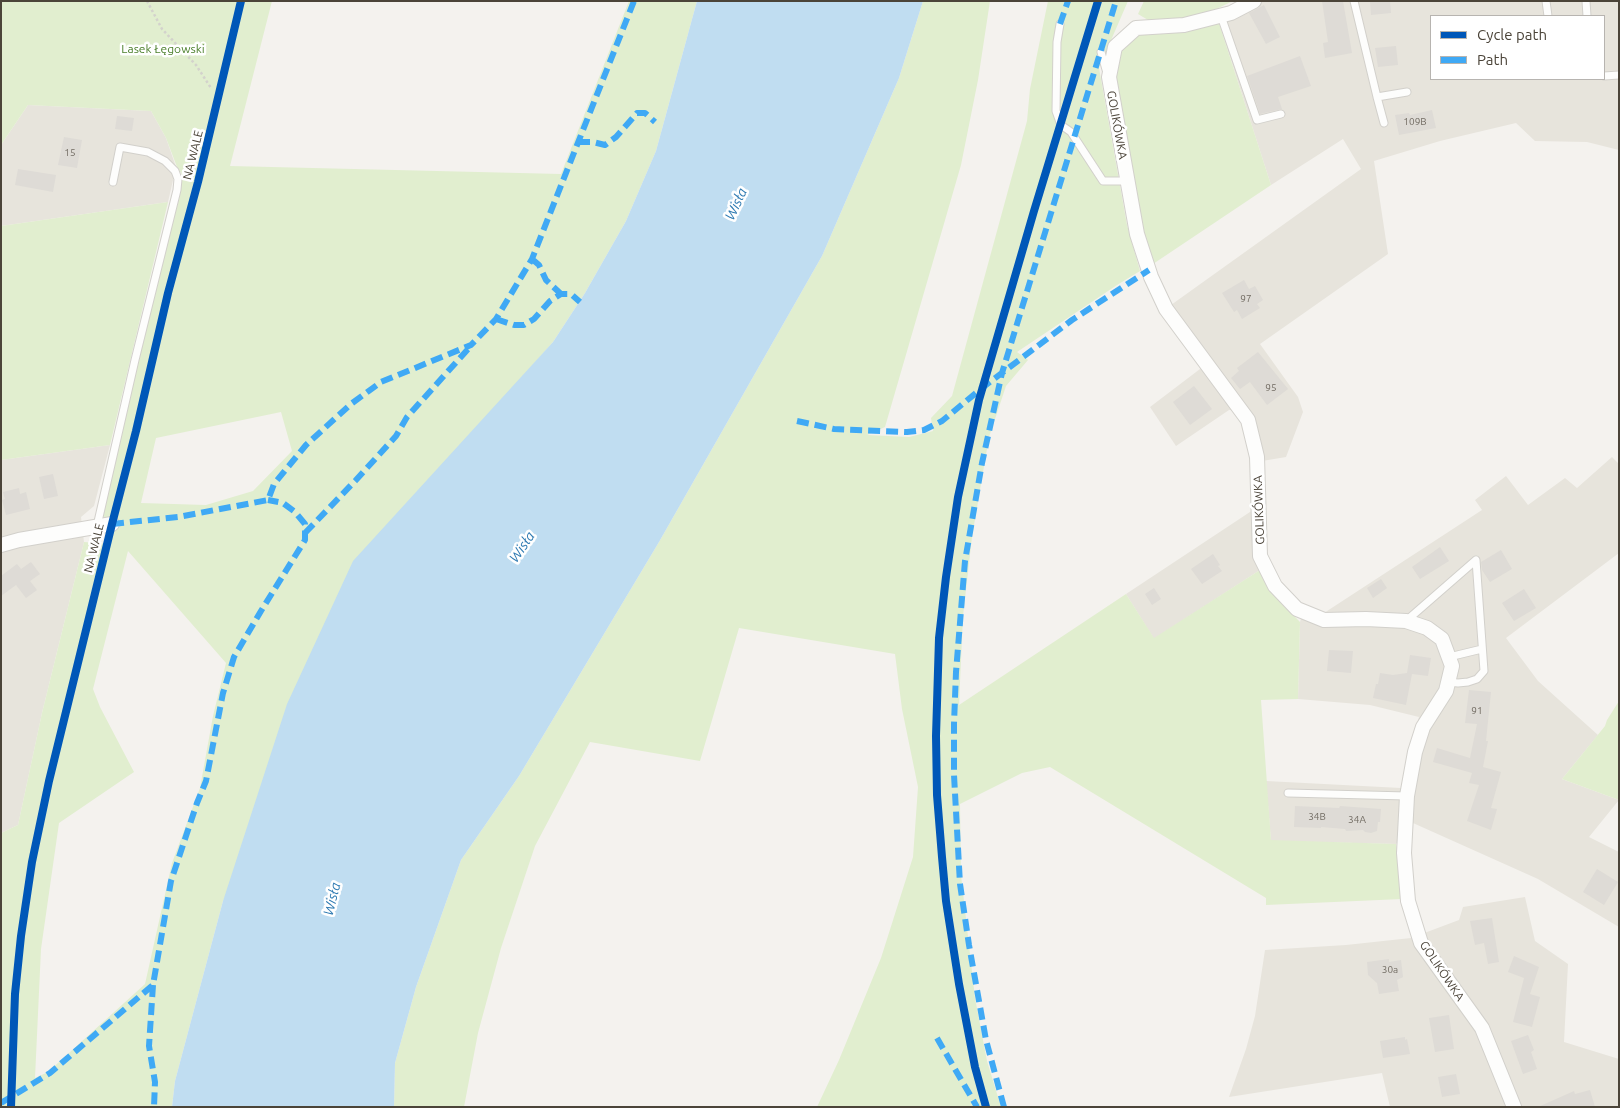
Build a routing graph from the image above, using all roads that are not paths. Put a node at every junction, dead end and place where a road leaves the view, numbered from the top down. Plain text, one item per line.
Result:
1 (1254, 1) edge
2 (1354, 1) edge
3 (1546, 1) edge
4 (1586, 1) edge
5 (1548, 15) edge
6 (1588, 15) edge
7 (1221, 16) junction
8 (1060, 24) dead end
9 (1101, 52) dead end
10 (1619, 74) edge
11 (1605, 76) edge
12 (1109, 77) junction
13 (1408, 92) dead end
14 (1377, 97) junction
15 (1281, 114) dead end
16 (1384, 123) dead end
17 (1128, 181) junction
18 (113, 182) dead end
19 (112, 524) dead end
20 (97, 526) junction
21 (1, 545) edge
22 (1406, 621) junction
23 (1482, 649) junction
24 (1449, 657) junction
25 (1448, 682) junction
26 (1288, 793) dead end
27 (1407, 796) junction
28 (1514, 1107) edge

1 - 7 street, GOLIKÓWKA
2 - 14 lane
3 - 5 lane
4 - 6 lane
7 - 12 street, GOLIKÓWKA
7 - 15 lane
8 - 17 lane
9 - 12 lane
10 - 11 lane
12 - 17 street, GOLIKÓWKA
13 - 14 lane
14 - 16 lane
17 - 22 street, GOLIKÓWKA
18 - 20 lane
19 - 20 street
20 - 21 street
22 - 23 lane
22 - 24 street, GOLIKÓWKA
23 - 24 lane
23 - 25 lane
24 - 25 street, GOLIKÓWKA
25 - 27 street, GOLIKÓWKA
26 - 27 lane
27 - 28 street, GOLIKÓWKA

